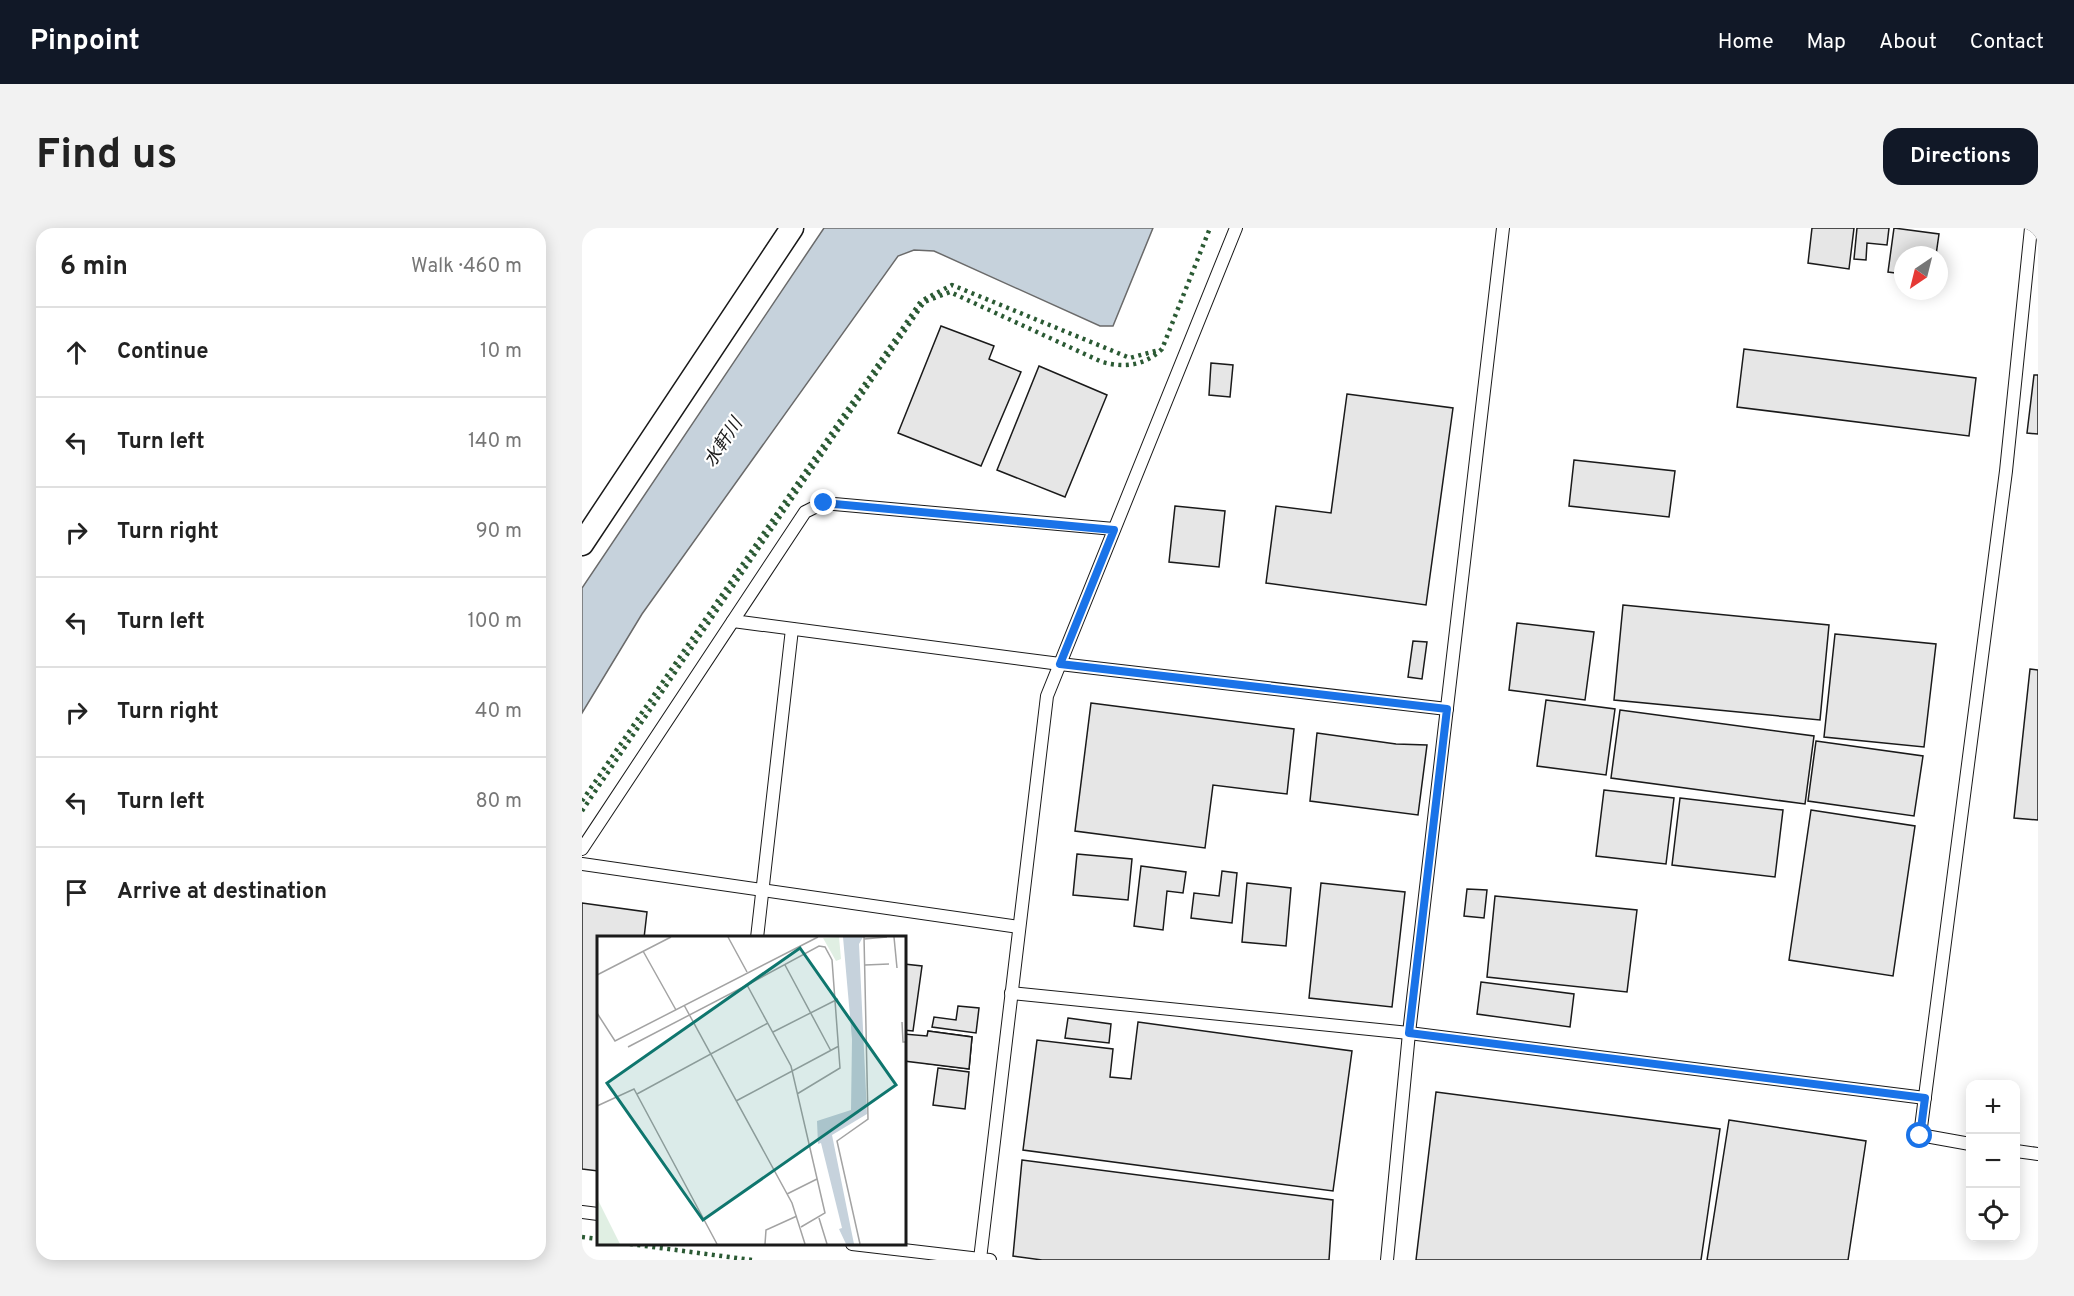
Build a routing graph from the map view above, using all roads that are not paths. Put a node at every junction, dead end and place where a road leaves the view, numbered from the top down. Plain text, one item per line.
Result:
1 (792, 228) edge
2 (1236, 228) edge
3 (1503, 228) edge
4 (2031, 228) edge
5 (1114, 530) junction
6 (582, 544) edge
7 (733, 621) junction
8 (792, 629) junction
9 (1060, 664) junction
10 (1447, 709) junction
11 (582, 849) edge
12 (582, 864) edge
13 (762, 890) junction
14 (1019, 927) junction
15 (757, 936) edge
16 (1011, 993) junction
17 (1409, 1033) junction
18 (1925, 1098) junction
19 (1966, 1143) edge
20 (2020, 1152) edge
21 (2038, 1154) edge
22 (582, 1212) edge
23 (597, 1214) edge
24 (861, 1245) edge
25 (985, 1259) edge
26 (1387, 1260) edge

1 - 6 street
2 - 5 lane
3 - 10 lane
4 - 18 lane
5 - 7 lane
5 - 9 lane
7 - 8 lane
7 - 11 lane
8 - 9 lane
8 - 13 lane
9 - 10 lane
9 - 14 lane
10 - 17 lane
12 - 13 lane
13 - 14 lane
13 - 15 lane
14 - 16 lane
16 - 17 lane
16 - 25 lane
17 - 18 lane
17 - 26 lane
18 - 19 lane
20 - 21 lane
22 - 23 lane
24 - 25 lane

